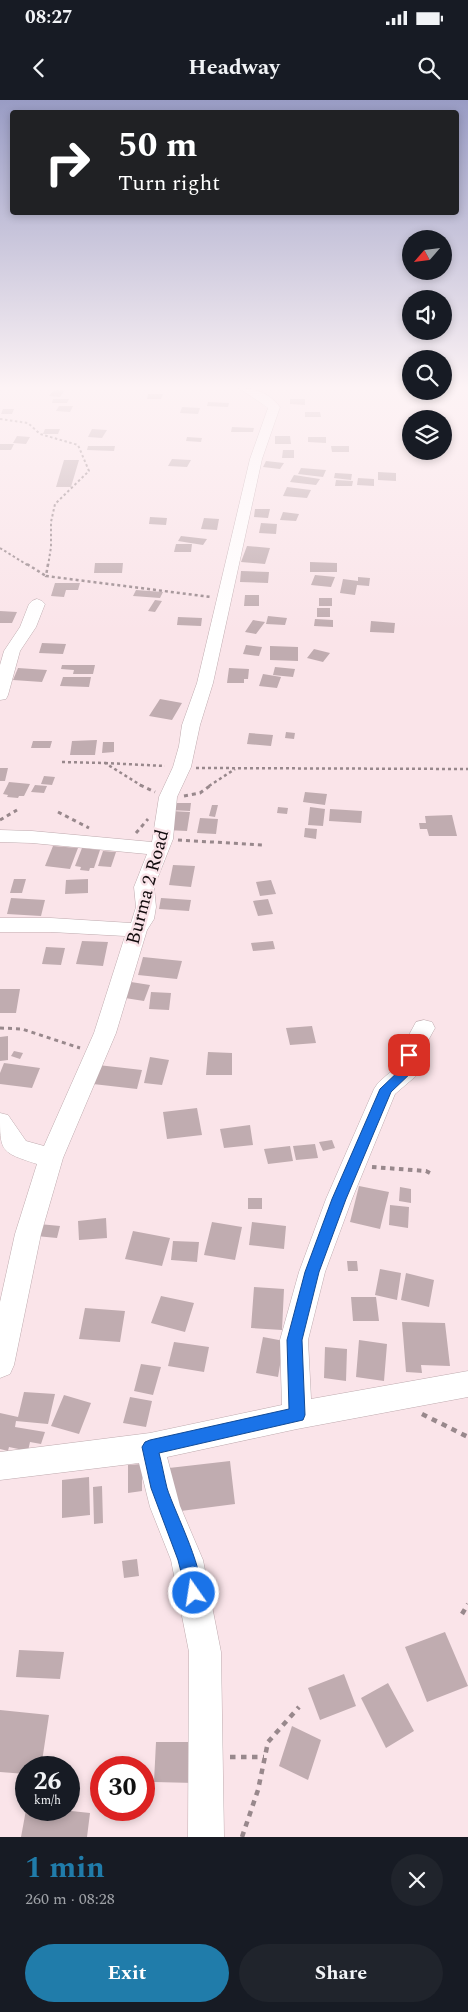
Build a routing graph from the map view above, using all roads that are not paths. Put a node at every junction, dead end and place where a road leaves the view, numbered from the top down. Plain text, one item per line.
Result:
1 (254, 469) edge
2 (37, 604) dead end
3 (0, 695) edge
4 (0, 836) edge
5 (160, 844) junction
6 (0, 926) edge
7 (137, 930) junction
8 (424, 1028) dead end
9 (0, 1122) edge
10 (52, 1158) junction
11 (0, 1365) edge
12 (468, 1384) edge
13 (297, 1415) junction
14 (150, 1447) junction
15 (0, 1466) edge
16 (206, 1837) edge

1 - 5 street, Burma 2 Road
2 - 3 street
4 - 5 street
5 - 7 street, Burma 2 Road
6 - 7 street
7 - 10 street, Burma 2 Road
8 - 13 street
9 - 10 street
10 - 11 street, Burma 2 Road
12 - 13 street
13 - 14 street
14 - 15 street
14 - 16 street

